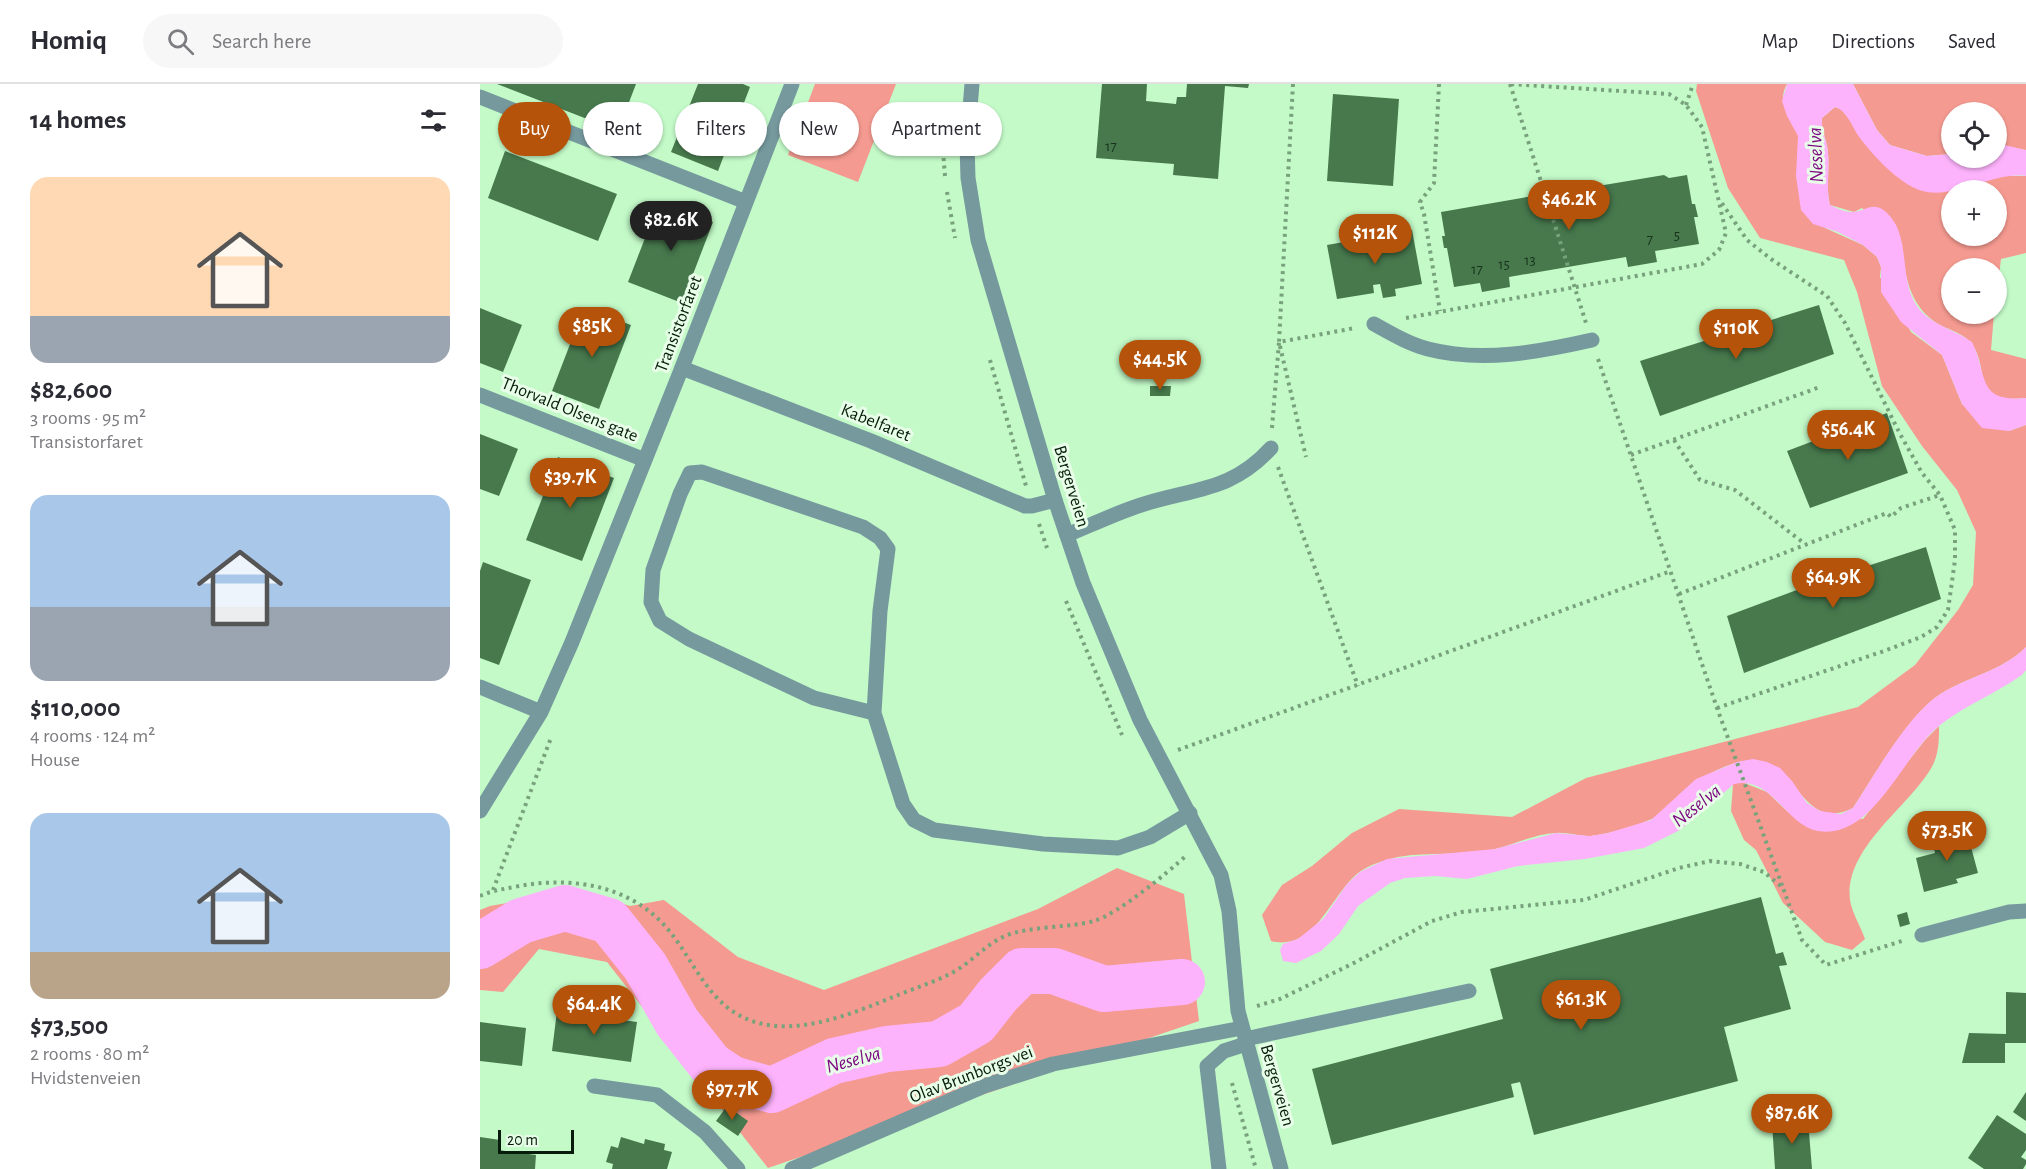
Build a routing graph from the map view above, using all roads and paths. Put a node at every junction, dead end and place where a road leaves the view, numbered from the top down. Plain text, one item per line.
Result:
1 (792, 84) edge
2 (972, 84) edge
3 (1293, 84) edge
4 (1439, 84) edge
5 (1510, 84) edge
6 (1693, 84) edge
7 (480, 98) edge
8 (1686, 105) junction
9 (1718, 199) junction
10 (746, 202) junction
11 (1573, 285) junction
12 (1440, 311) junction
13 (1374, 324) junction
14 (1592, 340) junction
15 (1279, 342) junction
16 (682, 368) junction
17 (1820, 387) dead end
18 (480, 395) edge
19 (1674, 440) junction
20 (1271, 448) junction
21 (1631, 455) junction
22 (1306, 457) dead end
23 (645, 460) junction
24 (1940, 495) junction
25 (1055, 500) junction
26 (1067, 535) junction
27 (1805, 544) junction
28 (1671, 571) junction
29 (1679, 594) junction
30 (1358, 686) junction
31 (480, 687) edge
32 (1717, 708) junction
33 (541, 712) junction
34 (874, 712) junction
35 (553, 734) dead end
36 (1159, 757) junction
37 (480, 811) edge
38 (1190, 813) junction
39 (1187, 855) dead end
40 (1783, 888) junction
41 (493, 890) junction
42 (480, 896) edge
43 (2026, 911) edge
44 (1922, 935) joint
45 (1469, 991) dead end
46 (1244, 1009) junction
47 (1244, 1037) junction
48 (594, 1086) dead end
49 (738, 1169) edge
50 (792, 1169) edge
51 (1219, 1169) edge
52 (1281, 1169) edge

1 - 10 street, Transistorfaret
2 - 25 street, Bergerveien
3 - 15 path
4 - 12 path
5 - 8 path
5 - 11 path
6 - 8 path
7 - 10 street
8 - 9 path
9 - 11 path
9 - 24 path
10 - 16 street, Transistorfaret
11 - 12 path
11 - 14 path
12 - 13 path
13 - 14 street
13 - 15 path
14 - 21 path
15 - 20 path
15 - 22 path
16 - 23 street, Transistorfaret
16 - 25 street, Kabelfaret
17 - 19 path
18 - 23 street, Thorvald Olsens gate
19 - 21 path
19 - 27 path
20 - 26 street
20 - 30 path
21 - 28 path
23 - 33 street, Transistorfaret
24 - 27 path
24 - 32 path
25 - 26 street, Bergerveien
26 - 36 street, Bergerveien
27 - 29 path
28 - 29 path
28 - 30 path
29 - 32 path
30 - 36 path
31 - 33 street
32 - 40 path
33 - 37 street, Transistorfaret
34 - 34 street
34 - 38 street
35 - 41 path
36 - 38 street, Bergerveien
38 - 46 street, Bergerveien
39 - 41 path
40 - 44 path
40 - 46 path
41 - 42 path
43 - 44 street
45 - 47 street
46 - 47 street, Bergerveien
47 - 50 street, Olav Brunborgs vei
47 - 51 street
47 - 52 street, Bergerveien
48 - 49 street

